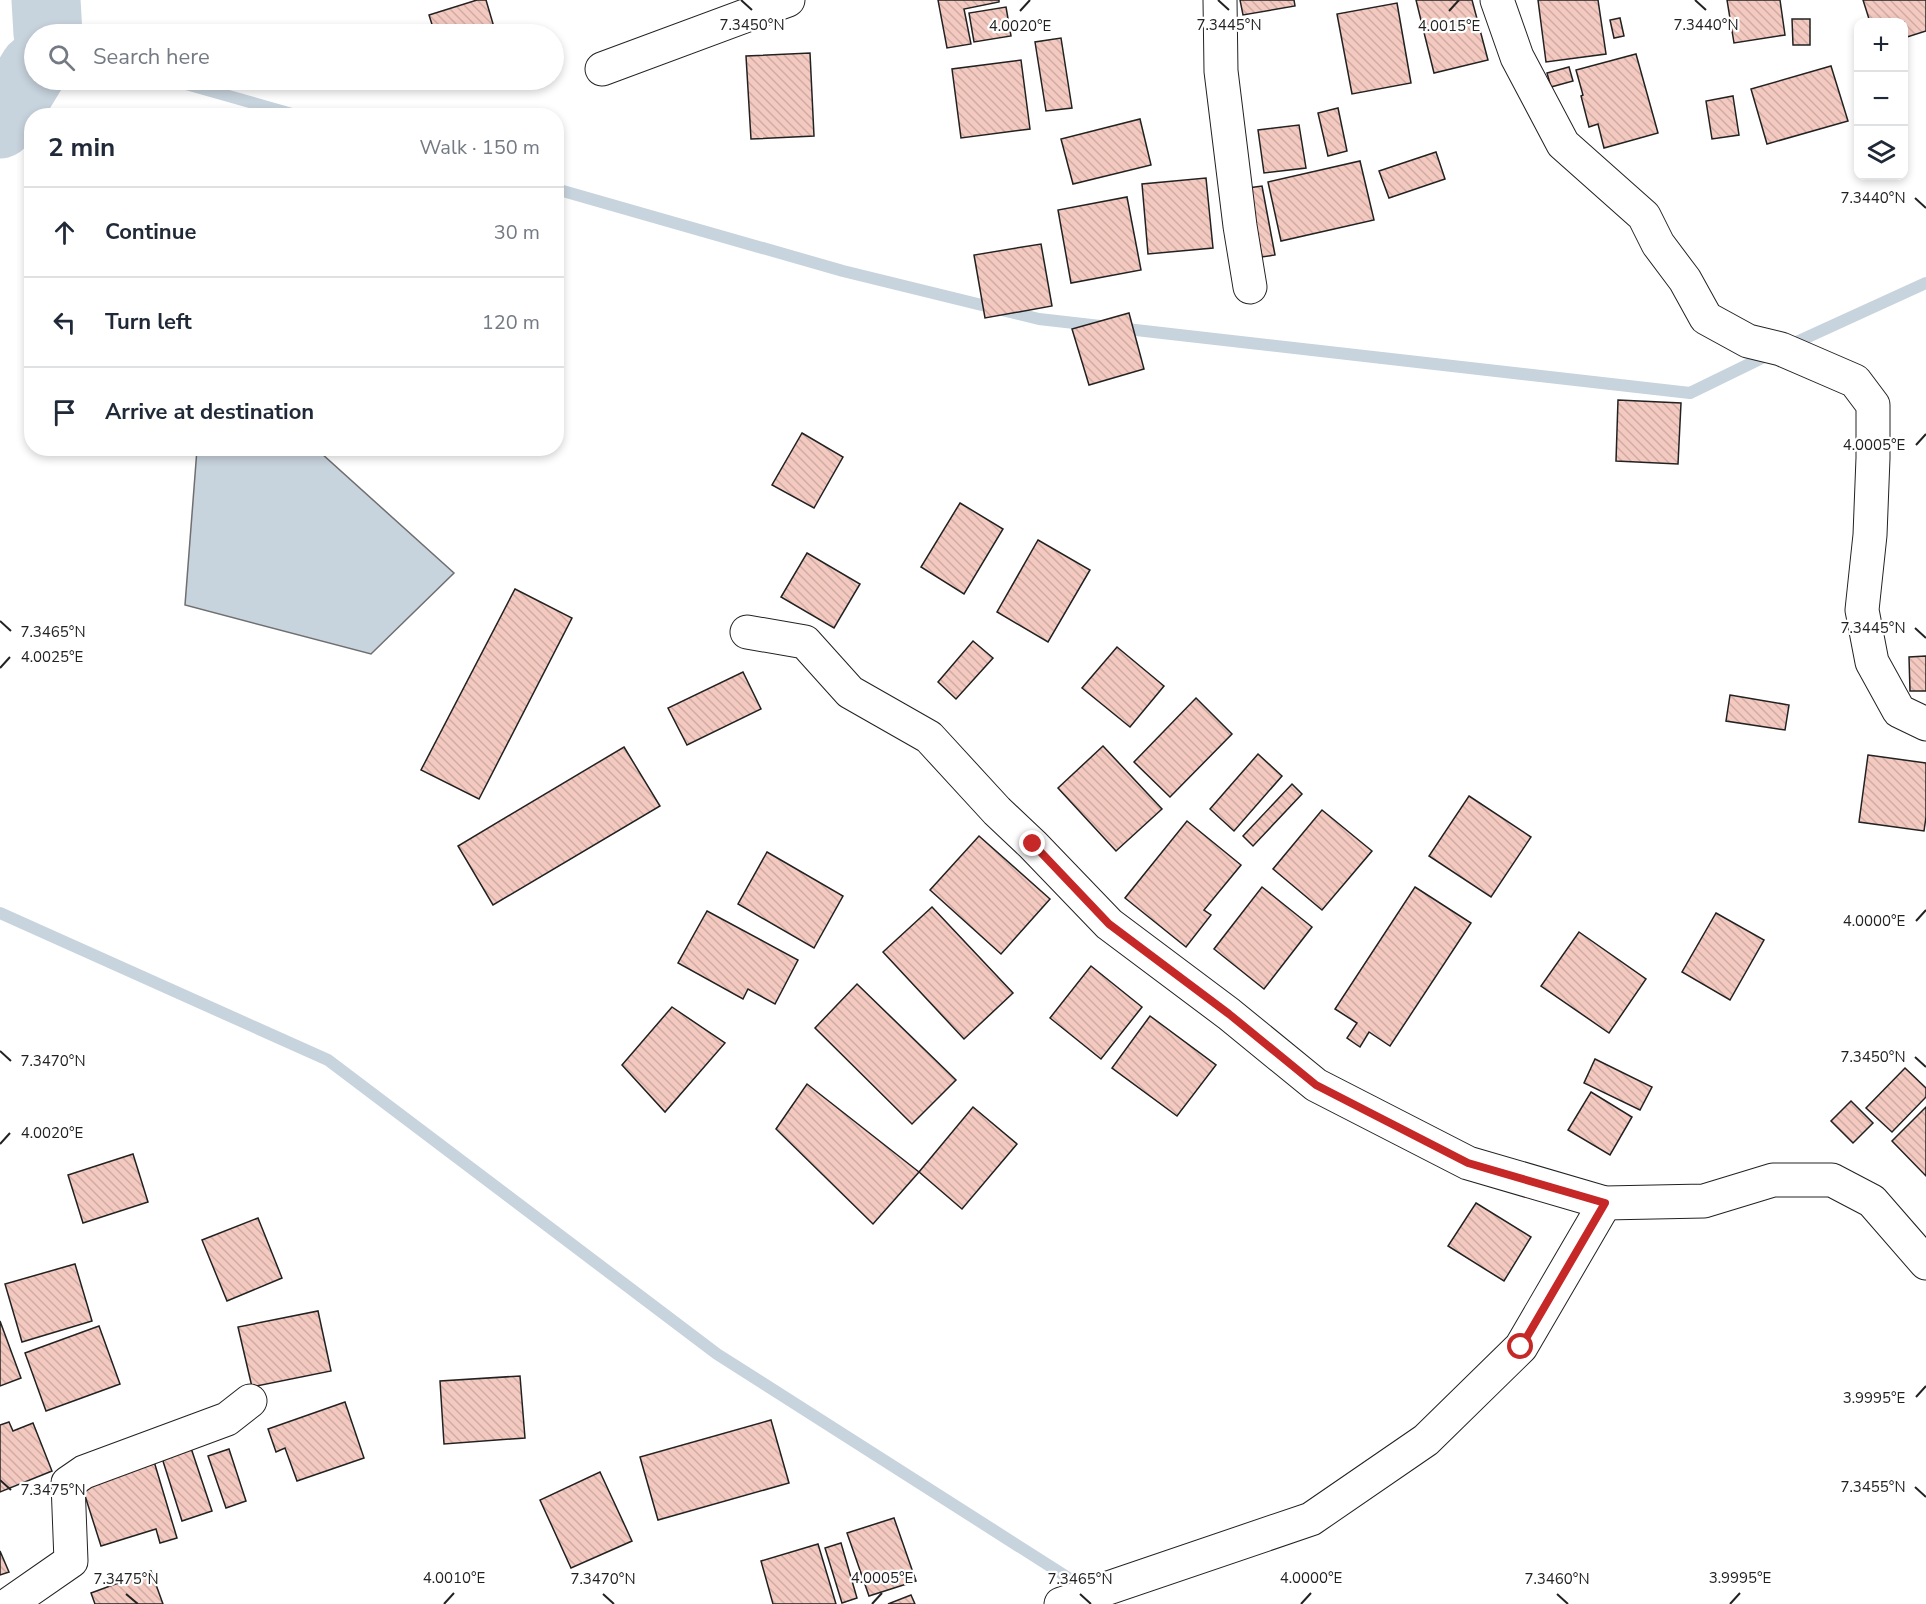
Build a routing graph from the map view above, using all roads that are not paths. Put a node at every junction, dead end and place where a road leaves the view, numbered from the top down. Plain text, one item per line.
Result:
1 (788, 0) edge
2 (1220, 0) edge
3 (1497, 0) edge
4 (602, 69) dead end
5 (1250, 287) dead end
6 (747, 632) dead end
7 (1926, 724) edge
8 (1605, 1203) junction
9 (1926, 1263) edge
10 (250, 1401) dead end
11 (9, 1604) edge
12 (1061, 1604) edge

1 - 4 street
2 - 5 street
3 - 7 street
6 - 8 street
8 - 9 street
8 - 12 street
10 - 11 street

